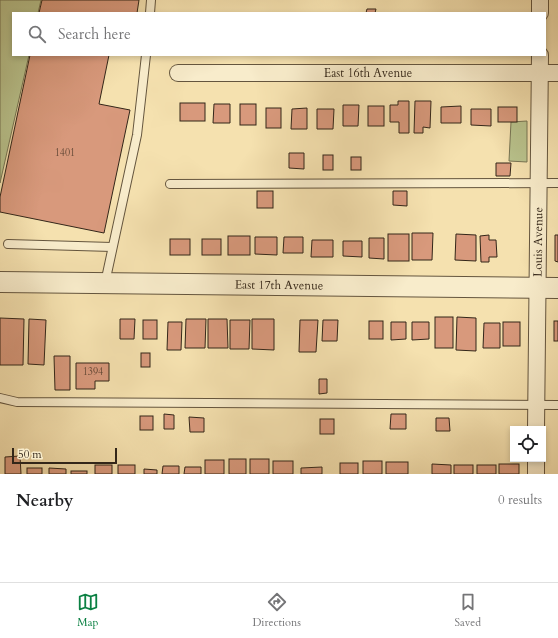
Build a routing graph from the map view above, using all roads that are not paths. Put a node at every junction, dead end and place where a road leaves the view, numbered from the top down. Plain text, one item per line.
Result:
1 (151, 0) edge
2 (540, 0) edge
3 (150, 12) edge
4 (540, 12) edge
5 (146, 56) edge
6 (540, 56) edge
7 (178, 73) dead end
8 (540, 73) junction
9 (558, 73) edge
10 (539, 182) junction
11 (558, 183) edge
12 (170, 184) dead end
13 (8, 244) dead end
14 (112, 247) junction
15 (0, 282) edge
16 (105, 284) junction
17 (538, 288) junction
18 (558, 288) edge
19 (0, 398) edge
20 (537, 404) junction
21 (558, 405) edge
22 (536, 426) edge
23 (536, 462) edge
24 (536, 474) edge

1 - 3 lane
2 - 4 street
5 - 14 lane
6 - 8 street, Louis Avenue
7 - 8 street, East 16th Avenue
8 - 9 street, East 16th Avenue
8 - 10 street, Louis Avenue
10 - 11 lane
10 - 12 lane
10 - 17 street, Louis Avenue
13 - 14 lane
14 - 16 lane
15 - 16 street, East 17th Avenue
16 - 17 street, East 17th Avenue
17 - 18 street, East 17th Avenue
17 - 20 street, Louis Avenue
19 - 20 lane
20 - 21 lane
20 - 22 street, Louis Avenue
23 - 24 street

